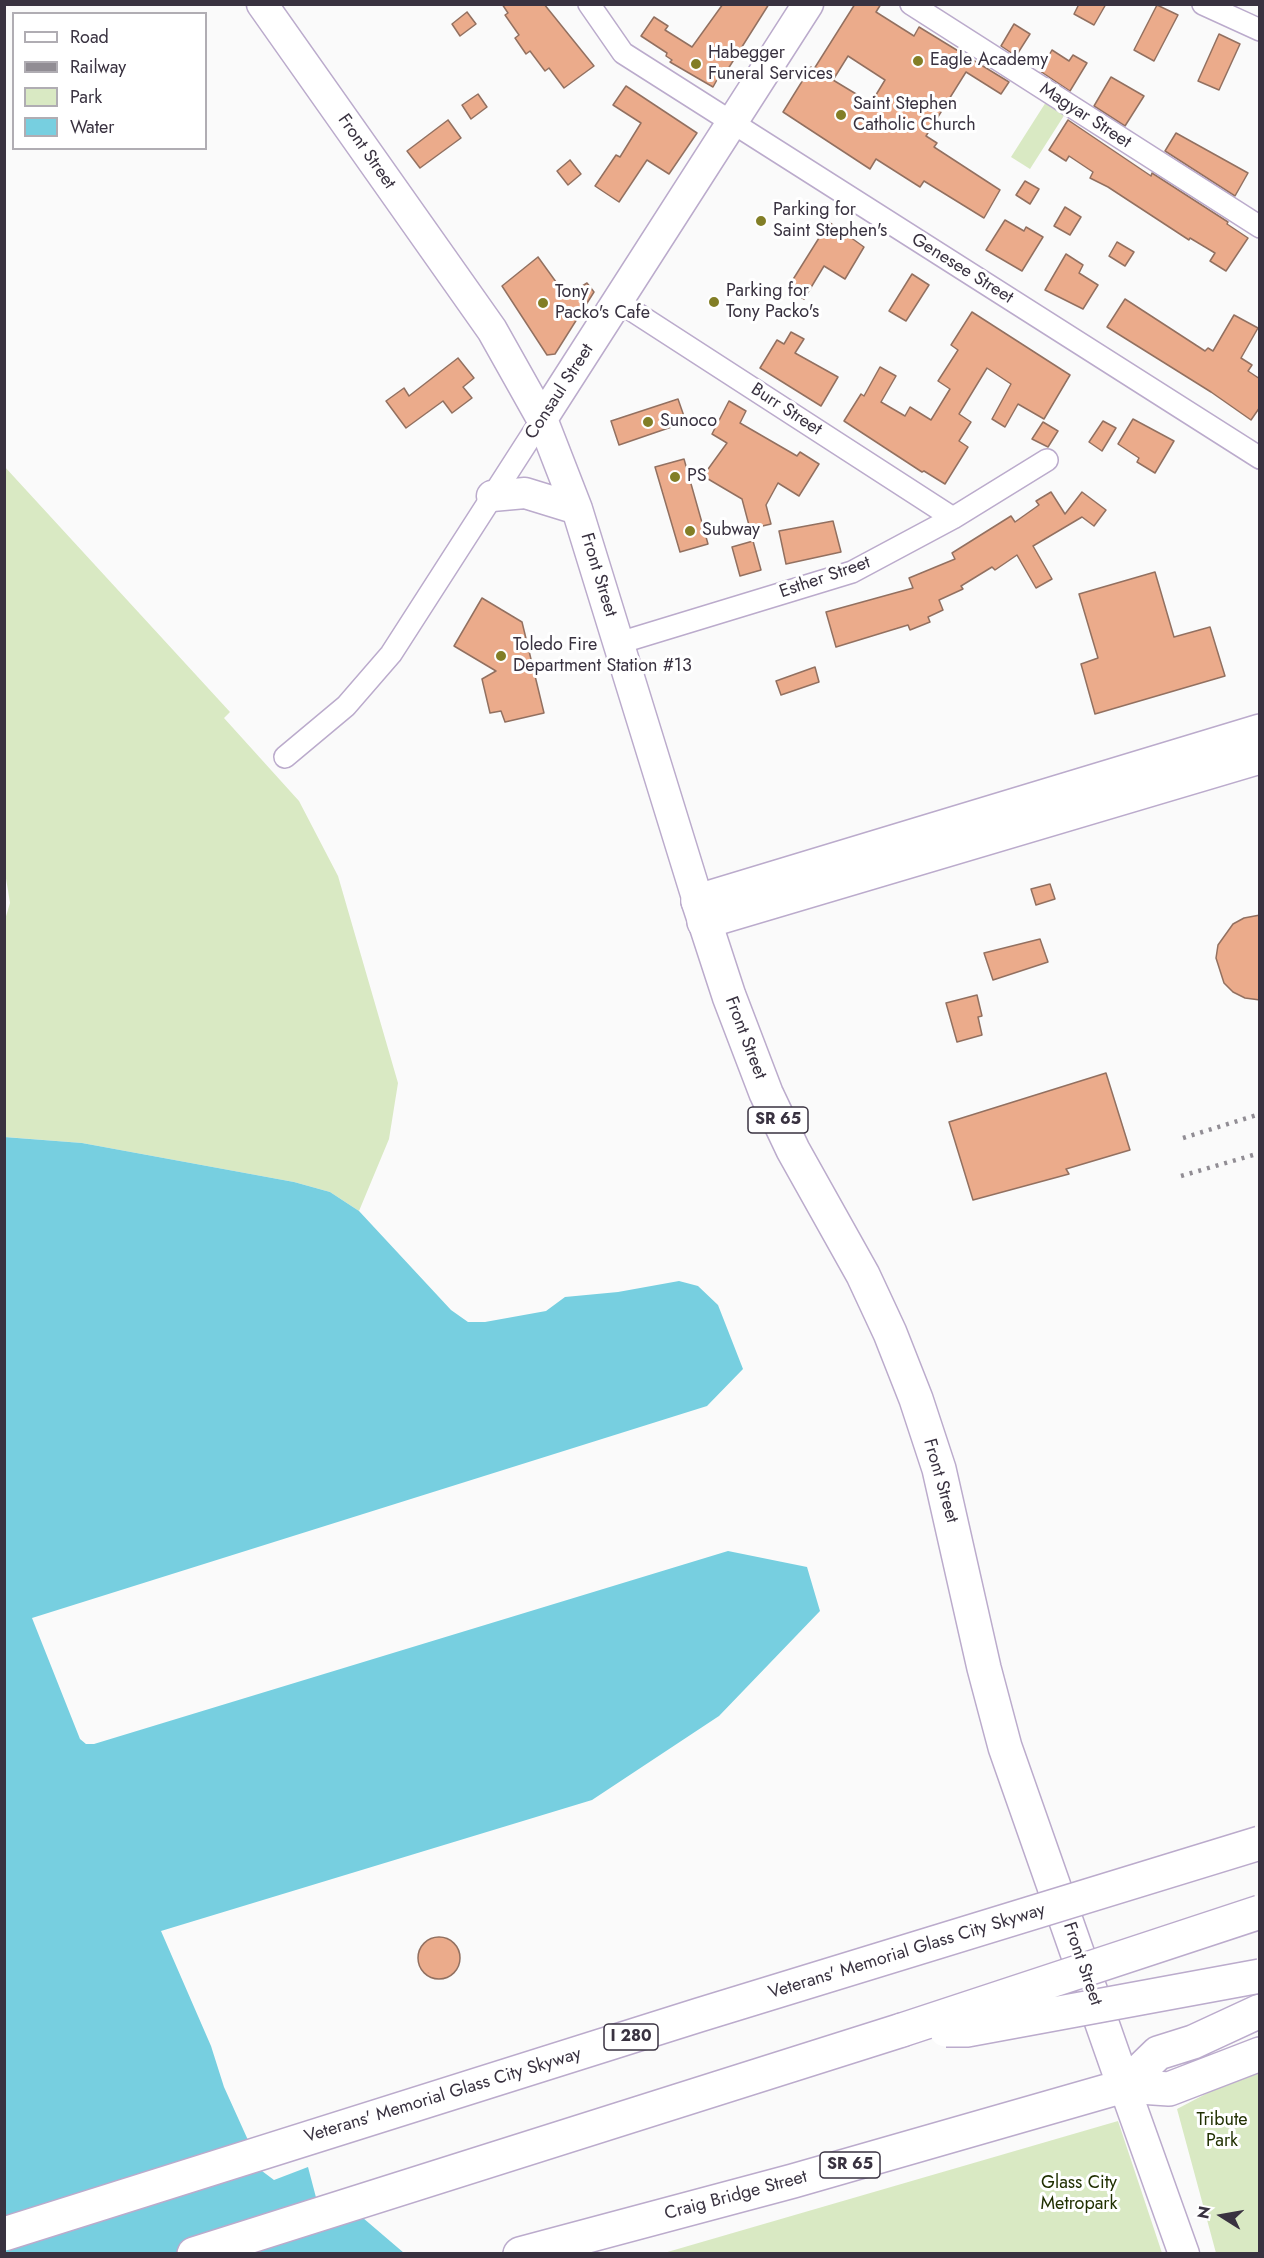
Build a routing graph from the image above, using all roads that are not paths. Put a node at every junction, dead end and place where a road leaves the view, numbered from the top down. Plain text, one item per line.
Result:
1 (262, 4) edge
2 (589, 4) edge
3 (808, 4) edge
4 (911, 4) edge
5 (1203, 4) edge
6 (1260, 30) edge
7 (732, 123) junction
8 (1260, 227) edge
9 (619, 302) junction
10 (542, 420) junction
11 (1260, 458) edge
12 (1047, 460) dead end
13 (492, 496) junction
14 (577, 509) junction
15 (953, 518) junction
16 (619, 643) junction
17 (1260, 731) edge
18 (285, 757) dead end
19 (1260, 757) edge
20 (701, 912) junction
21 (1260, 1843) edge
22 (1260, 1912) edge
23 (1260, 1976) edge
24 (1260, 2011) edge
25 (902, 2030) junction
26 (1260, 2054) edge
27 (1124, 2086) junction
28 (4, 2234) edge
29 (194, 2253) edge
30 (520, 2253) edge
31 (1184, 2253) edge

1 - 10 street, Front Street
2 - 7 street, Genesee Street
3 - 7 street, Consaul Street
4 - 8 street, Magyar Street
5 - 6 street
7 - 9 street, Consaul Street
7 - 11 street, Genesee Street
9 - 10 street, Consaul Street
9 - 15 street, Burr Street
10 - 13 street, Consaul Street
10 - 14 street, Front Street
12 - 15 street, Esther Street
13 - 14 street
13 - 18 street, Consaul Street
14 - 16 street, Front Street
15 - 16 street, Esther Street
16 - 20 street, Front Street
17 - 20 main road
19 - 20 main road
20 - 27 main road, Front Street / SR 65
21 - 28 main road, Veterans' Memorial Glass City Skyway / I 280, bridge
22 - 25 main road, bridge
23 - 25 main road, bridge
24 - 27 main road
25 - 29 main road
26 - 27 main road
27 - 30 main road, Craig Bridge Street / SR 65
27 - 31 street, Front Street

